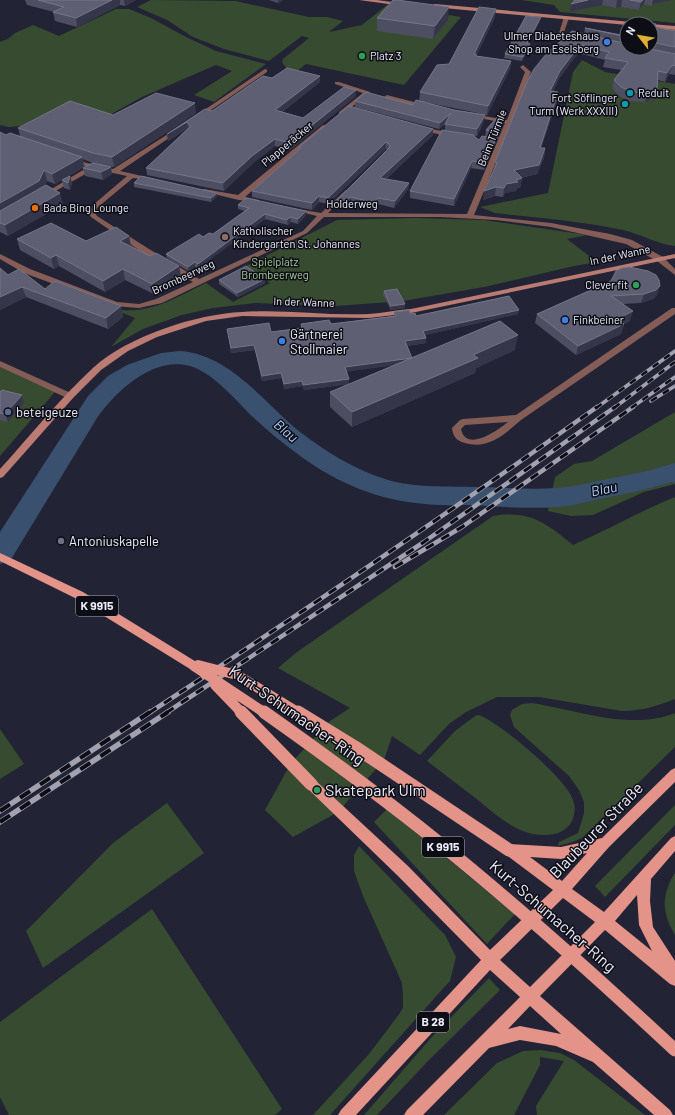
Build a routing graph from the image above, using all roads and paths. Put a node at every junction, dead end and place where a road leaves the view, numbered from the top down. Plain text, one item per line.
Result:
1 (361, 0) edge
2 (411, 4) edge
3 (426, 6) edge
4 (566, 18) junction
5 (619, 23) edge
6 (659, 27) edge
7 (675, 28) edge
8 (588, 42) edge
9 (523, 67) dead end
10 (265, 71) dead end
11 (338, 83) dead end
12 (387, 97) edge
13 (347, 108) junction
14 (432, 108) edge
15 (354, 110) edge
16 (468, 116) edge
17 (336, 118) edge
18 (330, 122) edge
19 (510, 122) junction
20 (413, 127) edge
21 (459, 136) edge
22 (67, 159) edge
23 (93, 167) junction
24 (114, 172) junction
25 (131, 176) junction
26 (159, 181) edge
27 (195, 189) edge
28 (349, 189) edge
29 (239, 198) junction
30 (36, 200) edge
31 (264, 203) edge
32 (287, 207) edge
33 (322, 215) junction
34 (470, 216) junction
35 (0, 256) edge
36 (675, 256) edge
37 (660, 259) junction
38 (675, 273) edge
39 (198, 282) junction
40 (675, 310) edge
41 (0, 364) edge
42 (70, 396) junction
43 (518, 418) junction
44 (0, 475) edge
45 (0, 557) edge
46 (192, 664) junction
47 (675, 774) edge
48 (675, 842) edge
49 (605, 843) junction
50 (509, 850) junction
51 (645, 876) junction
52 (562, 890) junction
53 (605, 921) junction
54 (490, 960) junction
55 (675, 973) edge
56 (675, 979) edge
57 (529, 996) junction
58 (484, 1042) junction
59 (675, 1050) edge
60 (601, 1059) junction
61 (346, 1115) edge
62 (412, 1115) edge
63 (665, 1115) edge

1 - 2 street
3 - 4 street
4 - 5 street
4 - 8 street
6 - 7 street
9 - 19 street, Beim Türmle
10 - 24 street
11 - 13 street
12 - 14 street
13 - 15 street
13 - 17 street
16 - 19 street
18 - 29 street, Plapperäcker
19 - 34 street, Beim Türmle
20 - 21 street
22 - 23 street
23 - 24 street
23 - 30 street
24 - 25 street
25 - 26 street
25 - 39 street
27 - 29 street
28 - 33 street, Brombeerweg
29 - 31 street
32 - 33 street, Holderweg
33 - 34 street, Holderweg
33 - 39 street, Brombeerweg
34 - 37 street, Holderweg
35 - 39 street, Brombeerweg
36 - 37 street, In der Wanne
37 - 38 street, In der Wanne
37 - 42 street, In der Wanne
40 - 43 street
41 - 42 street
42 - 44 street, In der Wanne
43 - 43 street
45 - 46 main road, Kurt-Schumacher-Ring / K 9915
46 - 50 main road, Kurt-Schumacher-Ring, bridge
46 - 54 main road, bridge
46 - 59 main road, Kurt-Schumacher-Ring / K 9915, bridge
47 - 49 main road, Blaubeurer Straße / B 28
48 - 51 main road
49 - 50 main road
49 - 52 main road, Blaubeurer Straße / B 28
50 - 52 main road, Kurt-Schumacher-Ring
51 - 53 main road
51 - 55 main road
52 - 53 main road, Kurt-Schumacher-Ring
52 - 54 main road, Blaubeurer Straße / B 28
53 - 56 main road, Kurt-Schumacher-Ring
53 - 57 main road
54 - 57 main road
54 - 61 main road, B 28
57 - 58 main road
57 - 60 main road
58 - 60 main road
58 - 62 main road
60 - 63 main road

